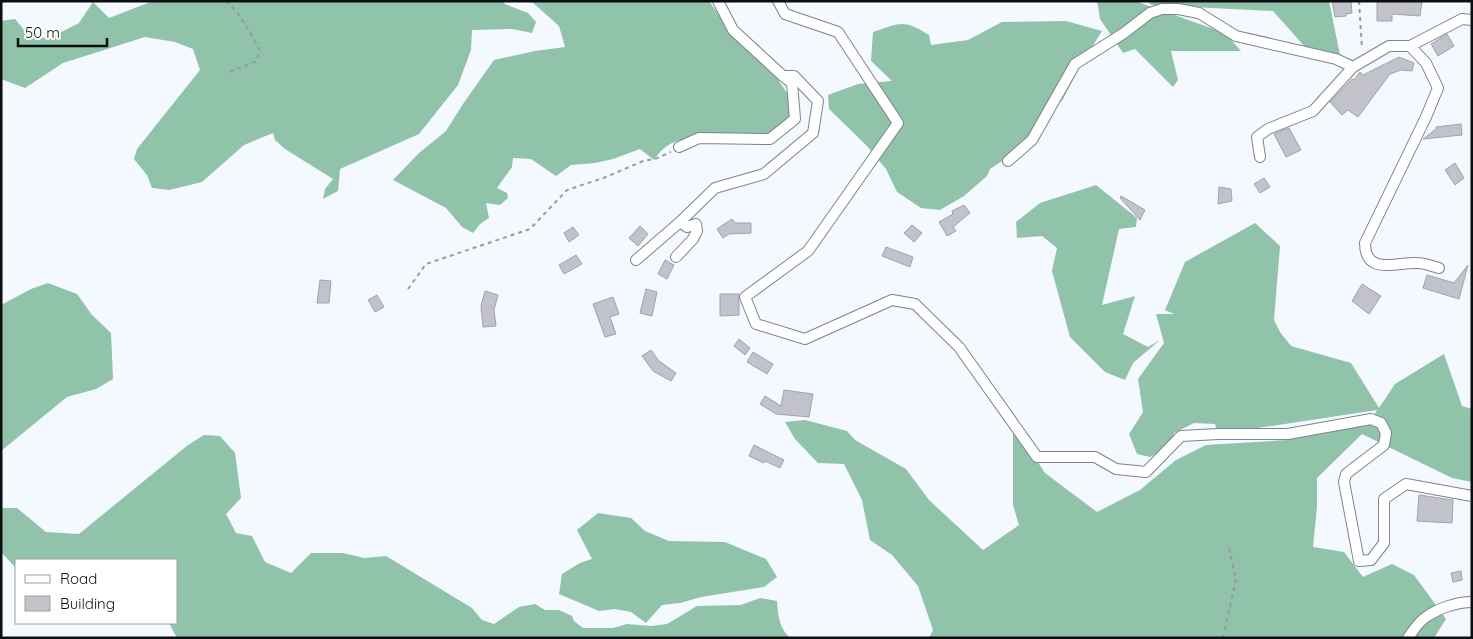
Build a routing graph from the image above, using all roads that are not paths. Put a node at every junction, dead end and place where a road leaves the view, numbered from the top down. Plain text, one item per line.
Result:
1 (718, 1) edge
2 (778, 1) edge
3 (1472, 20) edge
4 (1410, 46) junction
5 (1353, 67) junction
6 (783, 76) junction
7 (680, 147) road end
8 (1260, 157) dead end
9 (1008, 161) dead end
10 (680, 222) junction
11 (676, 257) dead end
12 (636, 260) dead end
13 (1439, 268) dead end
14 (1472, 496) edge
15 (1472, 602) edge
16 (1408, 638) edge

1 - 6 street
2 - 14 street
3 - 4 street
4 - 5 street
4 - 13 street
5 - 8 street
5 - 9 street
6 - 7 street
6 - 10 street
10 - 11 street
10 - 12 street
15 - 16 street

